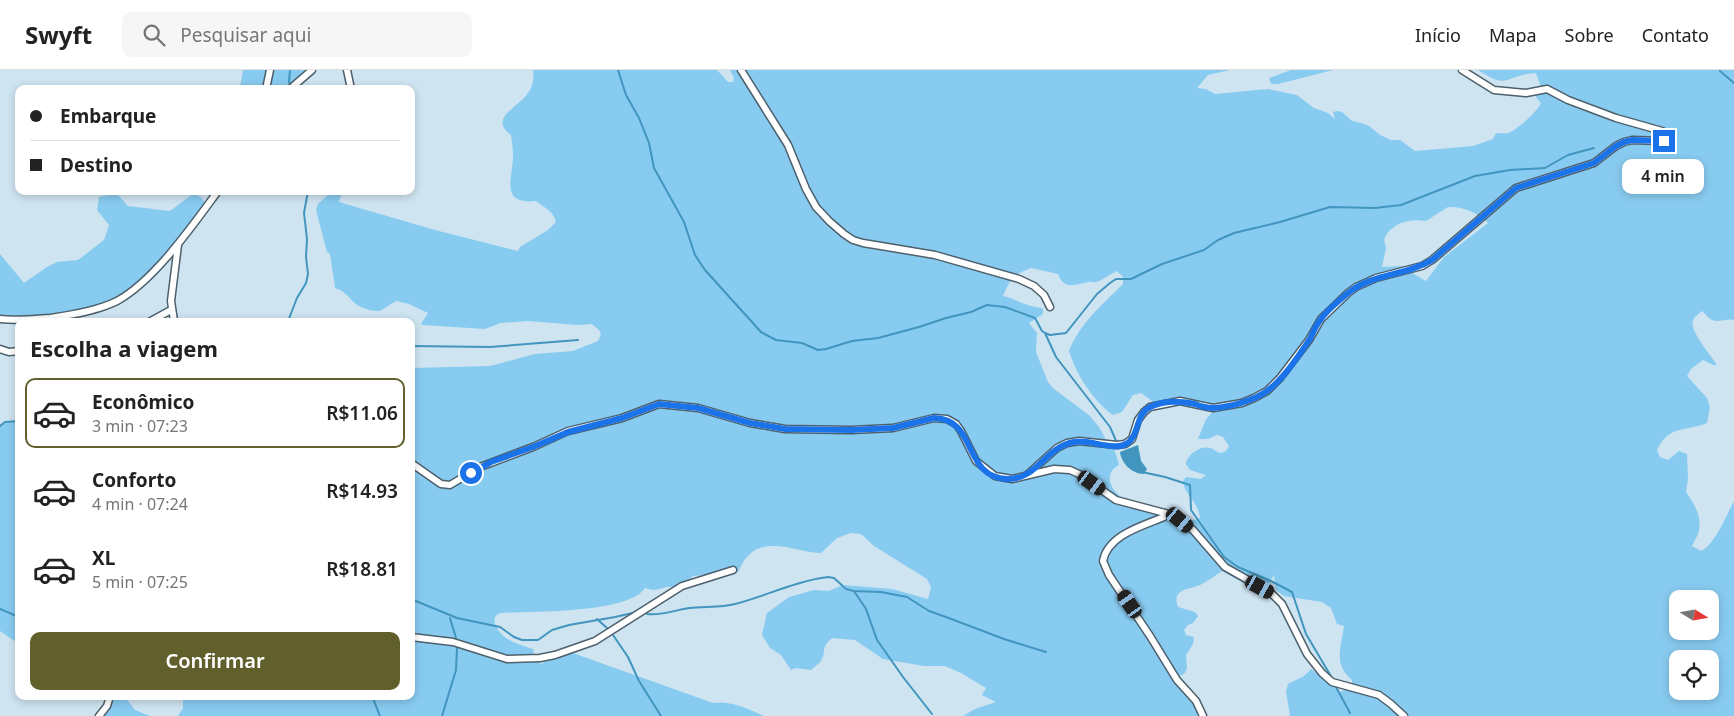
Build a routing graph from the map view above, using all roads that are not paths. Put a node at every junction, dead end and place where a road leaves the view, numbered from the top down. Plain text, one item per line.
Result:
1 (270, 70) edge
2 (312, 70) edge
3 (347, 70) edge
4 (741, 70) edge
5 (1462, 70) edge
6 (267, 85) edge
7 (295, 85) edge
8 (350, 85) edge
9 (215, 195) edge
10 (178, 243) junction
11 (1050, 307) dead end
12 (171, 310) junction
13 (46, 318) edge
14 (156, 318) edge
15 (173, 318) edge
16 (0, 319) edge
17 (15, 320) edge
18 (0, 349) edge
19 (15, 351) edge
20 (415, 466) edge
21 (1026, 476) junction
22 (1165, 513) junction
23 (733, 570) dead end
24 (415, 637) edge
25 (109, 700) edge
26 (99, 716) edge
27 (1204, 716) edge
28 (1404, 716) edge

1 - 6 street
2 - 7 street
3 - 8 street
4 - 11 street
5 - 21 street
9 - 10 street
10 - 12 street
10 - 13 street
12 - 14 street
12 - 15 street
16 - 17 street
18 - 19 street
20 - 21 street
21 - 22 street
22 - 27 street
22 - 28 street
23 - 24 street
25 - 26 street

